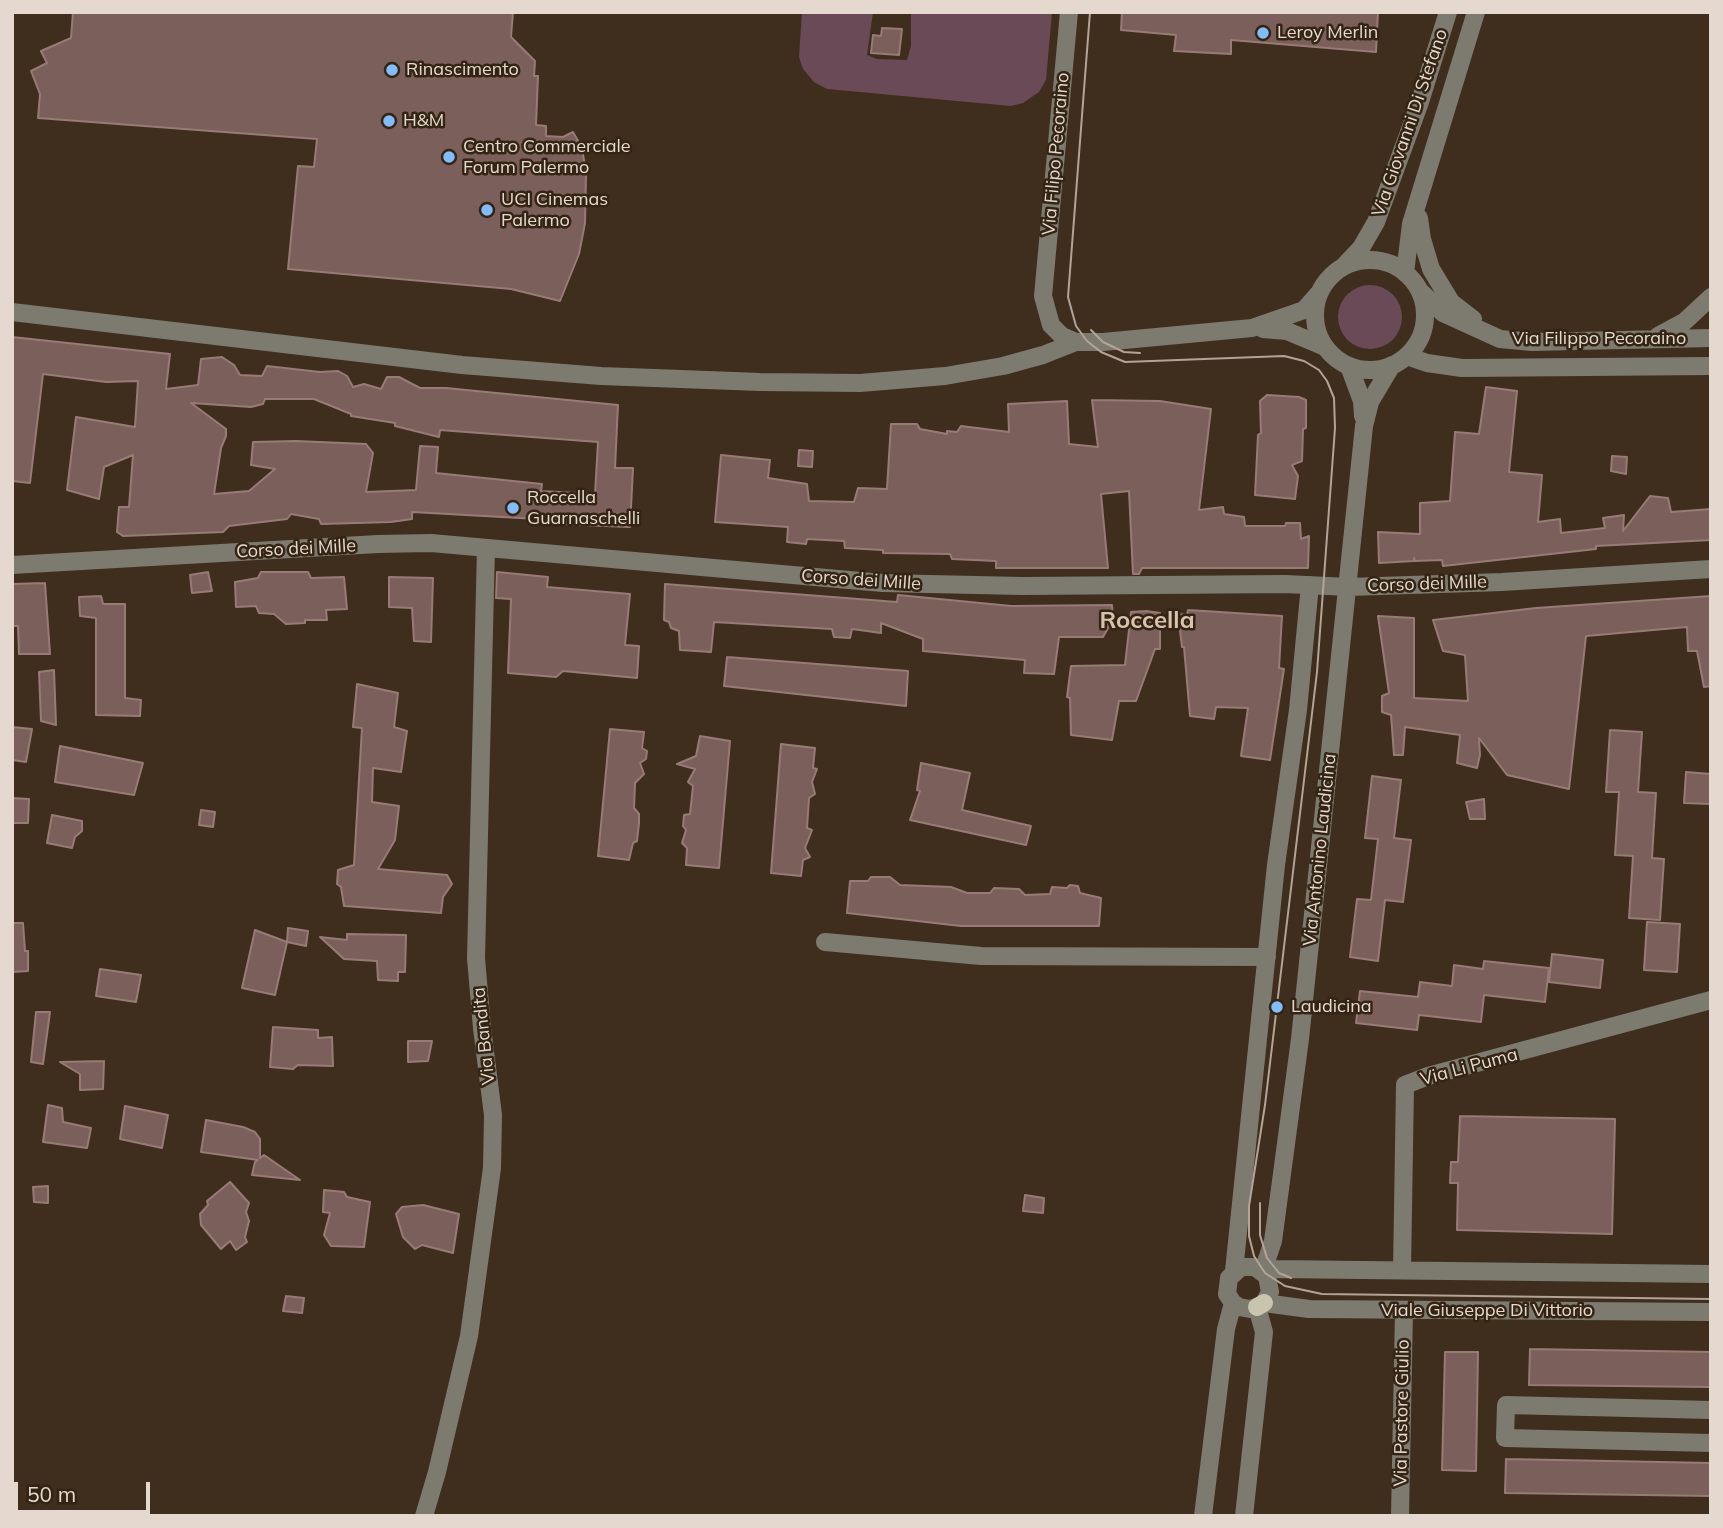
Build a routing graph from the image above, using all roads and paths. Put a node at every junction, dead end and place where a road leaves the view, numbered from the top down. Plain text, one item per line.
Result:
1 (1069, 12) edge
2 (1448, 12) edge
3 (1476, 12) edge
4 (1417, 203) junction
5 (1344, 266) junction
6 (1405, 273) junction
7 (1419, 290) junction
8 (1320, 292) junction
9 (1711, 297) edge
10 (12, 312) edge
11 (1252, 328) junction
12 (1711, 338) edge
13 (1653, 339) junction
14 (1513, 341) junction
15 (1076, 342) junction
16 (1325, 347) junction
17 (1399, 361) junction
18 (1349, 366) junction
19 (1711, 366) edge
20 (1364, 426) junction
21 (486, 548) junction
22 (12, 565) edge
23 (1711, 569) edge
24 (1310, 586) junction
25 (1349, 587) junction
26 (825, 942) dead end
27 (1267, 957) junction
28 (1711, 999) edge
29 (1402, 1270) junction
30 (1234, 1272) junction
31 (1264, 1272) junction
32 (1711, 1274) edge
33 (1233, 1303) junction
34 (1260, 1305) junction
35 (1404, 1311) junction
36 (1711, 1312) edge
37 (1711, 1410) edge
38 (1711, 1443) edge
39 (424, 1516) edge
40 (1203, 1516) edge
41 (1244, 1516) edge
42 (1400, 1516) edge

1 - 15 street, Via Filipo Pecoraino
2 - 5 street, Via Giovanni Di Stefano
3 - 4 street, Via Giovanni Di Stefano
4 - 6 street, Via Giovanni Di Stefano
4 - 14 street
5 - 6 street
5 - 8 street
6 - 7 street
7 - 14 street, Via Filippo Pecoraino
7 - 17 street
8 - 11 street
8 - 16 street
9 - 13 street
10 - 15 street
11 - 15 street
11 - 16 street
12 - 13 street, Via Filippo Pecoraino
13 - 14 street, Via Filippo Pecoraino
16 - 18 street
17 - 18 street
17 - 19 street, Via Filippo Pecoraino
17 - 20 street
18 - 20 street
20 - 25 street, Via Antonino Laudicina
21 - 22 street, Corso dei Mille
21 - 24 street, Corso dei Mille
21 - 39 street, Via Bandita
23 - 25 street, Corso dei Mille
24 - 25 street, Corso dei Mille
24 - 27 street
25 - 31 street, Via Antonino Laudicina
26 - 27 street
27 - 30 street
28 - 29 street, Via Li Puma
29 - 31 street
29 - 32 street
30 - 31 street
30 - 33 street
31 - 34 street
33 - 34 street
33 - 40 street
34 - 35 street, Viale Giuseppe Di Vittorio
34 - 41 street
35 - 36 street, Viale Giuseppe Di Vittorio
35 - 42 street, Via Pastore Giulio
37 - 38 street

